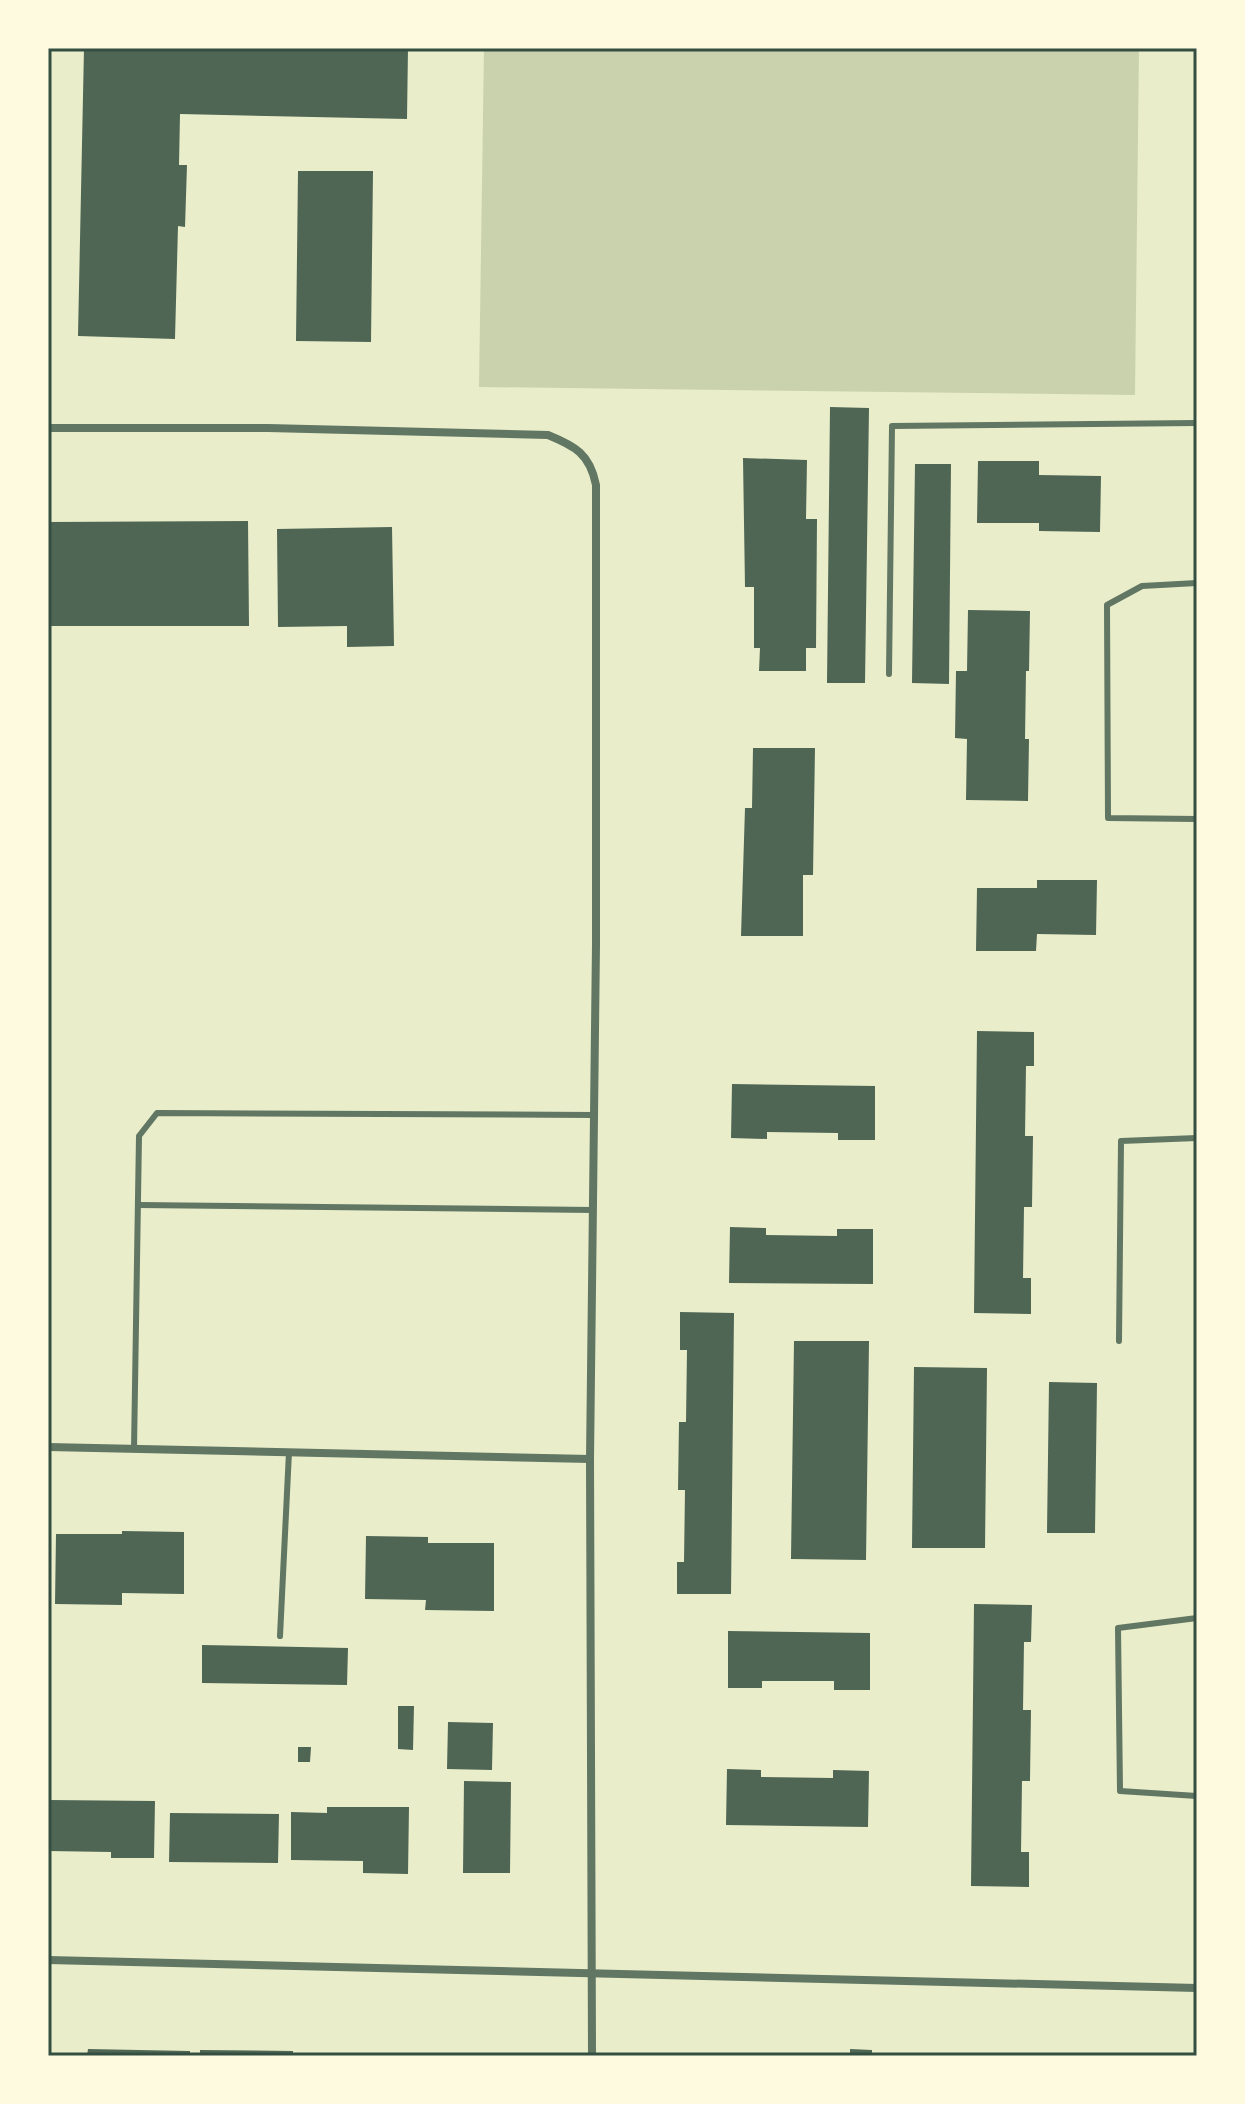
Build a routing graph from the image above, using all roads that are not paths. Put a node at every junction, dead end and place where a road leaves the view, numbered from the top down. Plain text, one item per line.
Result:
1 (1197, 423) edge
2 (48, 428) edge
3 (1197, 583) edge
4 (889, 674) dead end
5 (1197, 819) edge
6 (594, 1115) junction
7 (1197, 1138) edge
8 (138, 1205) junction
9 (593, 1210) junction
10 (1119, 1341) dead end
11 (48, 1447) edge
12 (134, 1449) junction
13 (289, 1452) junction
14 (590, 1459) junction
15 (1197, 1618) edge
16 (280, 1636) dead end
17 (1197, 1796) edge
18 (48, 1960) edge
19 (591, 1973) junction
20 (1197, 1988) edge
21 (592, 2056) edge

1 - 4 lane
2 - 6 street
3 - 5 lane
6 - 8 lane
6 - 9 street
7 - 10 lane
8 - 9 lane
8 - 12 lane
9 - 14 street
11 - 12 street
12 - 13 street
13 - 14 street
13 - 16 lane
14 - 19 street
15 - 17 lane
18 - 19 street
19 - 20 street
19 - 21 street

